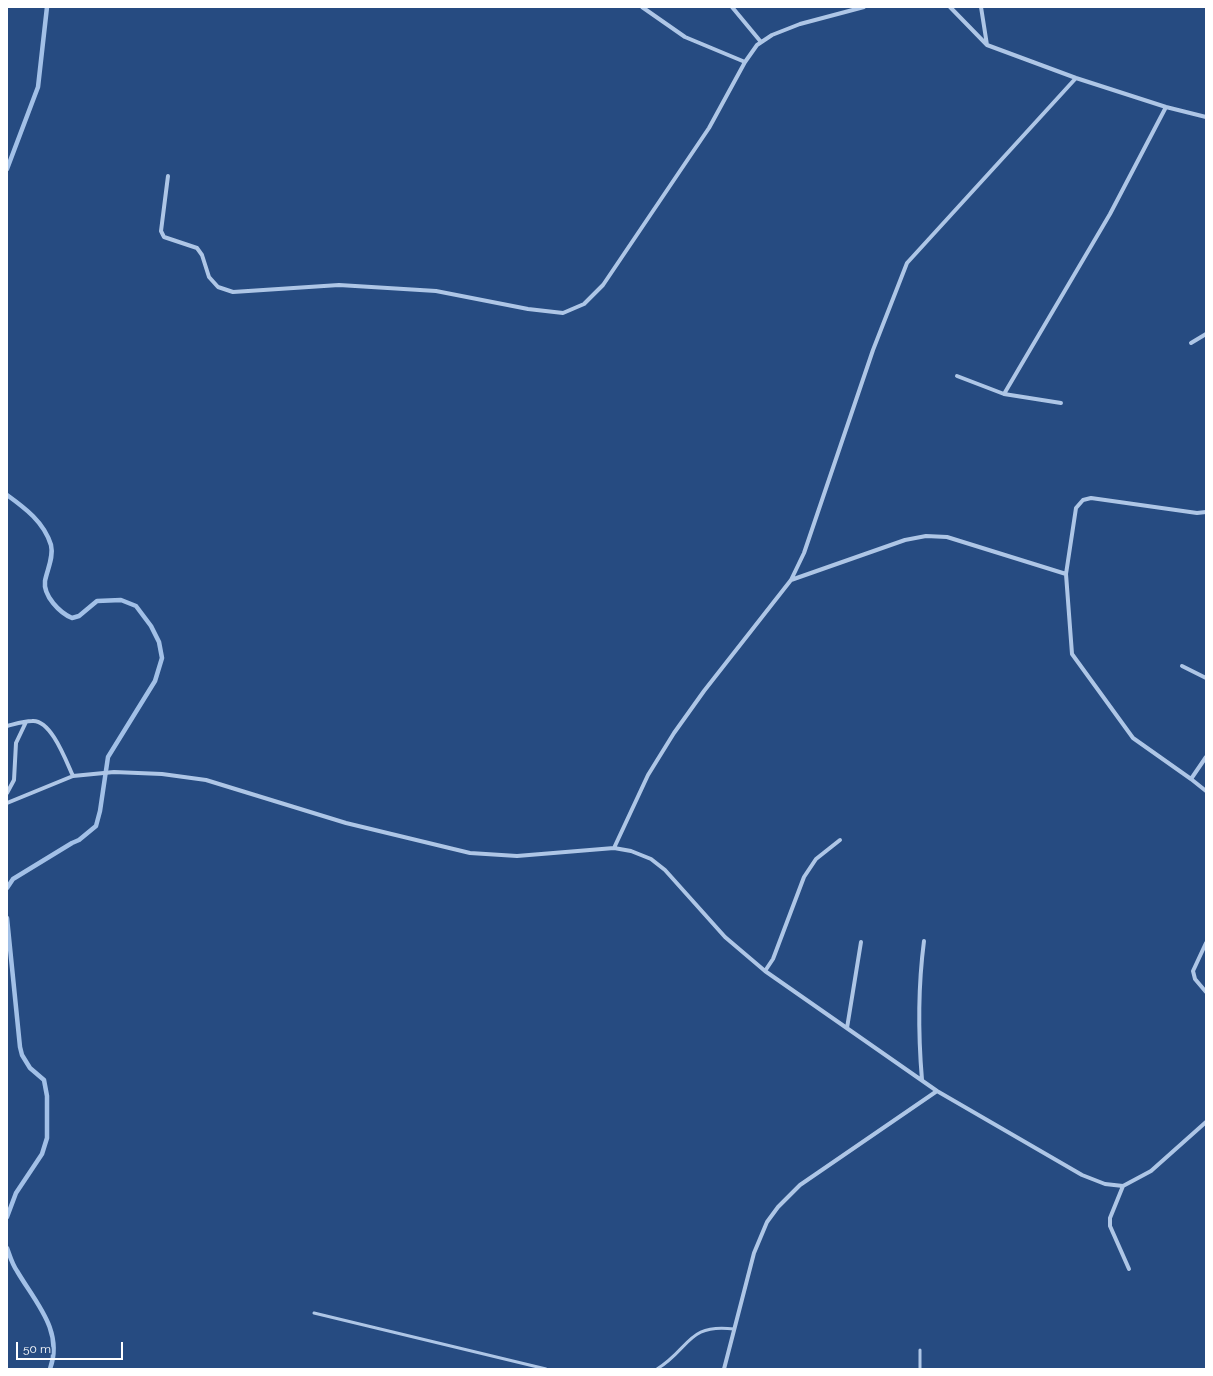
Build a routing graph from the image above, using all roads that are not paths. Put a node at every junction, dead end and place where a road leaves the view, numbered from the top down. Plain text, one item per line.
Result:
1 (642, 7) edge
2 (732, 7) edge
3 (864, 7) edge
4 (950, 7) edge
5 (981, 7) edge
6 (761, 42) junction
7 (987, 45) junction
8 (745, 62) junction
9 (1076, 78) junction
10 (1166, 107) junction
11 (1206, 117) edge
12 (168, 176) dead end
13 (1206, 334) edge
14 (1191, 343) dead end
15 (957, 376) dead end
16 (1004, 394) junction
17 (1062, 403) dead end
18 (1206, 512) edge
19 (1066, 574) junction
20 (791, 580) junction
21 (1182, 666) dead end
22 (1206, 678) edge
23 (26, 722) junction
24 (7, 726) edge
25 (1206, 757) edge
26 (73, 776) junction
27 (1191, 779) junction
28 (1206, 791) edge
29 (7, 793) edge
30 (7, 803) edge
31 (840, 840) dead end
32 (614, 848) junction
33 (924, 941) dead end
34 (861, 942) dead end
35 (1206, 943) edge
36 (765, 971) junction
37 (1206, 992) edge
38 (847, 1028) junction
39 (922, 1080) junction
40 (937, 1091) junction
41 (1206, 1122) edge
42 (1124, 1186) junction
43 (1129, 1269) dead end
44 (314, 1313) dead end
45 (734, 1329) junction
46 (920, 1350) dead end
47 (546, 1369) edge
48 (657, 1369) edge
49 (724, 1369) edge
50 (920, 1369) edge

1 - 8 street
2 - 6 street
3 - 6 street
4 - 7 street
5 - 7 street
6 - 8 street
7 - 9 street
8 - 12 street
9 - 10 street
9 - 20 street
10 - 11 street
10 - 16 street
13 - 14 street
15 - 16 street
16 - 17 street
18 - 19 street
19 - 20 street
19 - 27 street
20 - 32 street
21 - 22 street
23 - 24 street
23 - 26 street
23 - 29 street
25 - 27 street
26 - 30 street
26 - 32 street
27 - 28 street
31 - 36 street
32 - 36 street
33 - 39 street
34 - 38 street
35 - 37 street
36 - 38 street
38 - 39 street
39 - 40 street
40 - 42 street
40 - 45 street
41 - 42 street
42 - 43 street
44 - 47 lane
45 - 48 lane
45 - 49 street
46 - 50 lane

